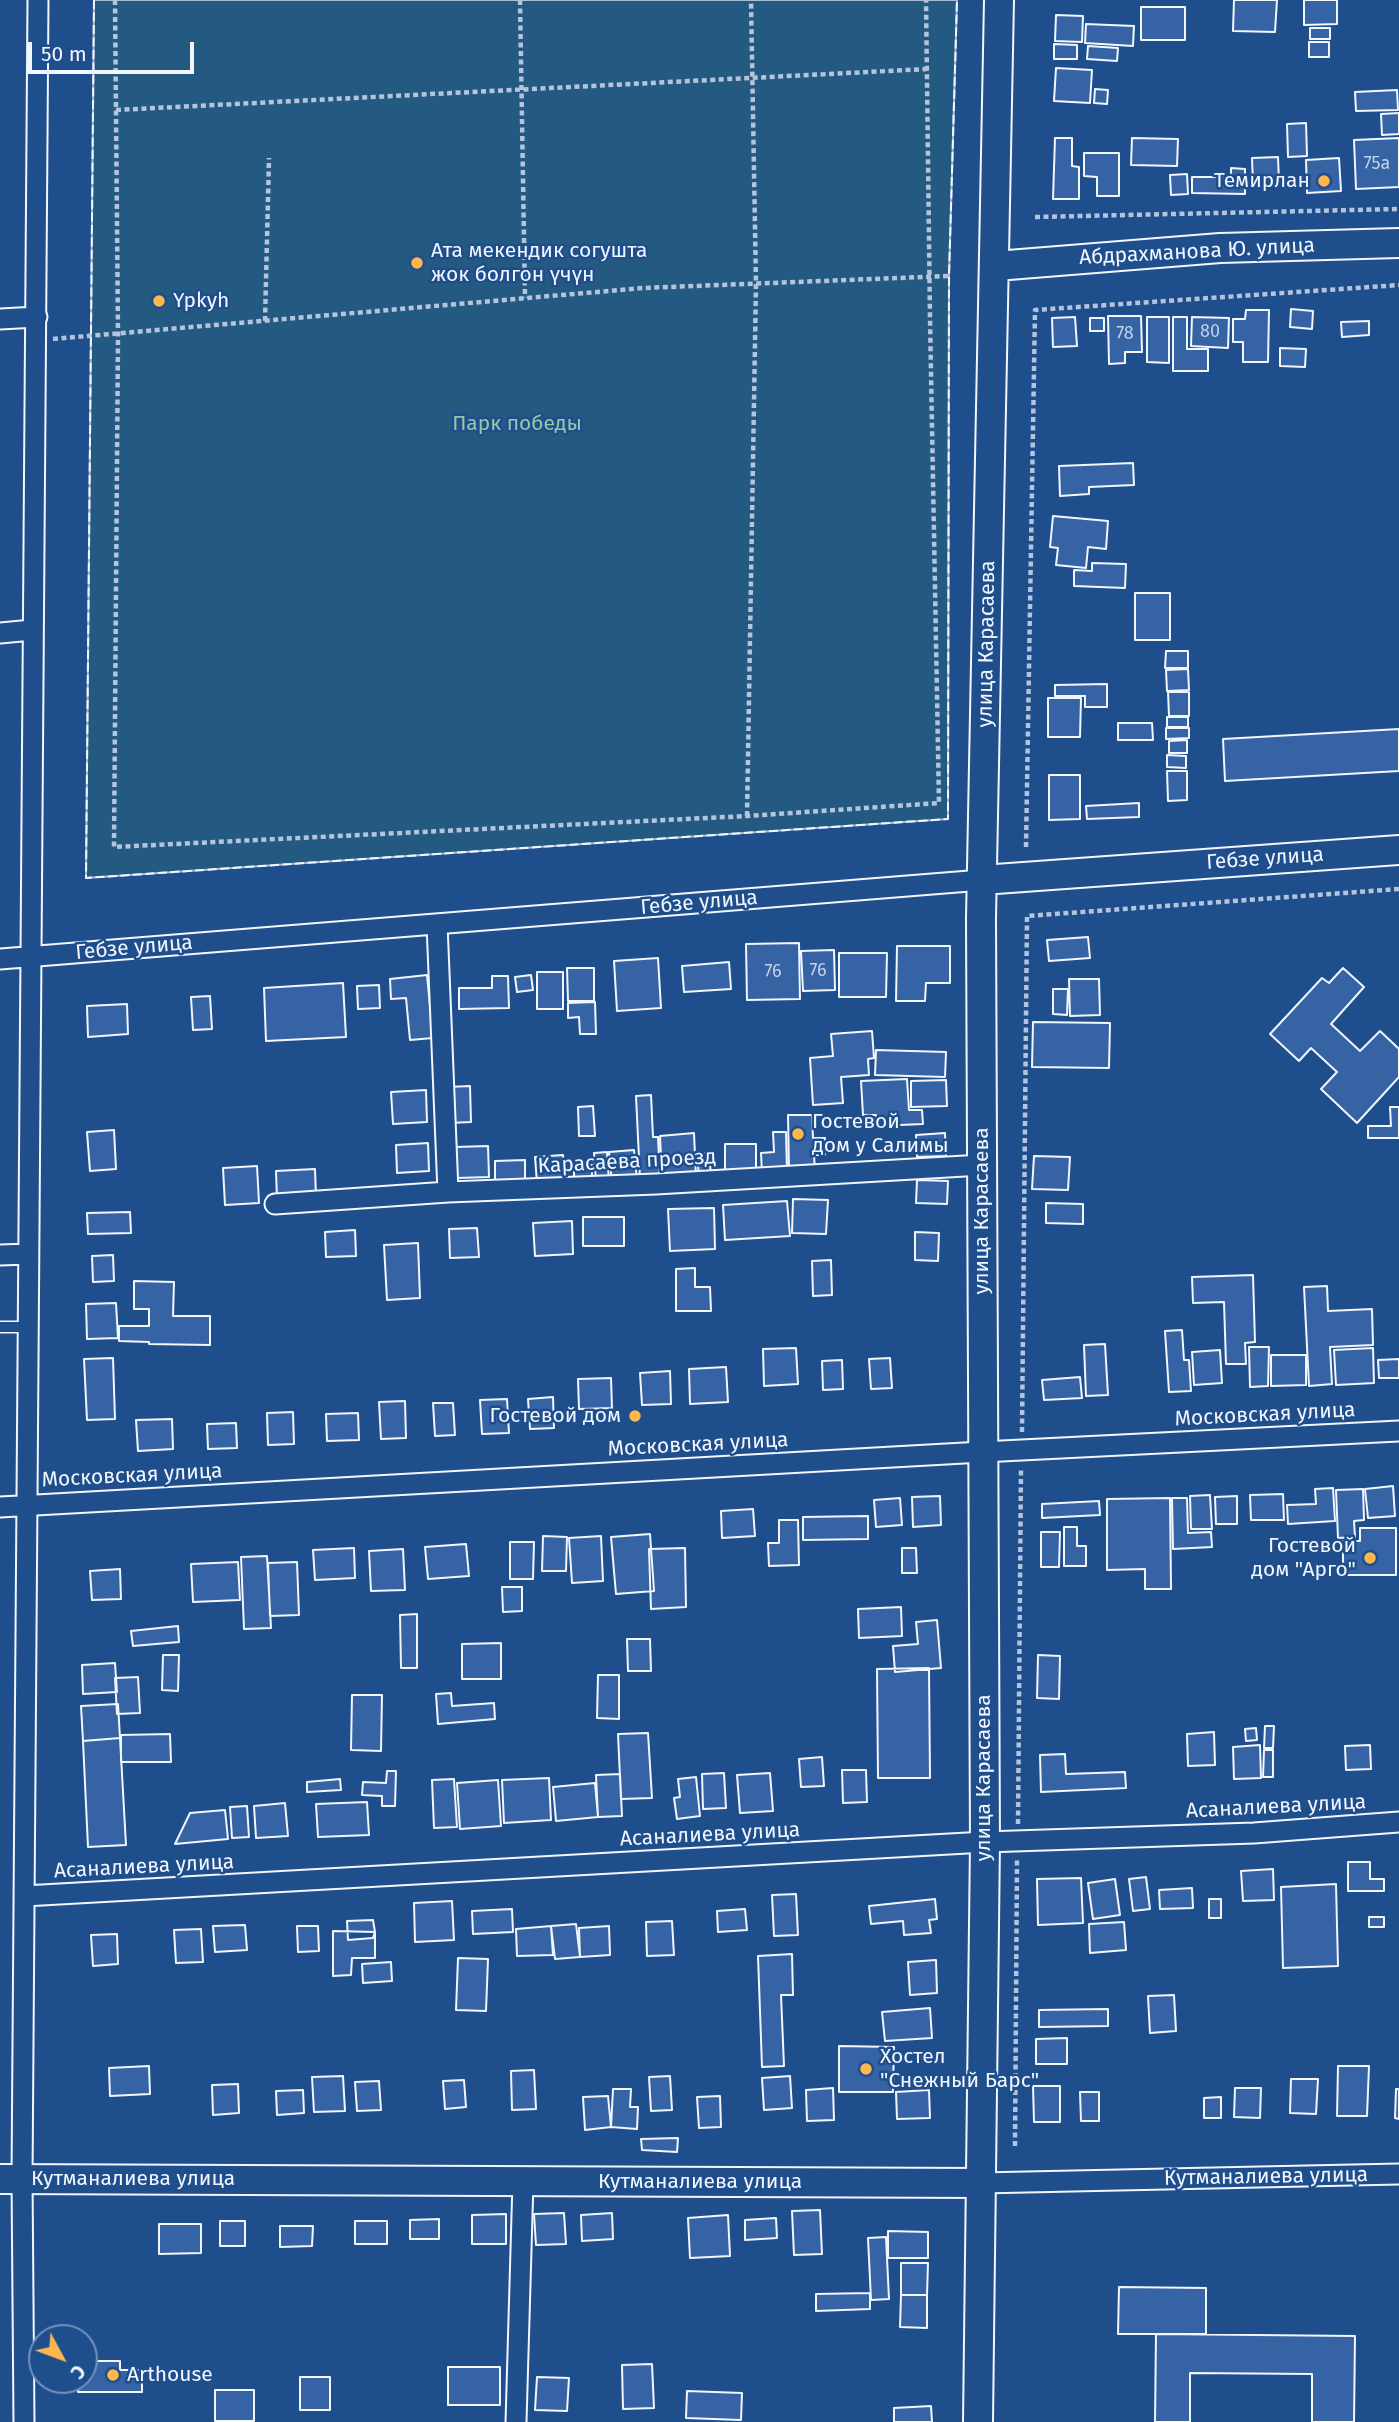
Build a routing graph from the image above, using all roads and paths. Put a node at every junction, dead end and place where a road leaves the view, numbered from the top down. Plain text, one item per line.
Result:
1 (38, 0) edge
2 (115, 0) edge
3 (520, 0) edge
4 (751, 0) edge
5 (926, 0) edge
6 (999, 0) edge
7 (927, 69) junction
8 (752, 77) junction
9 (521, 89) junction
10 (116, 110) junction
11 (269, 158) dead end
12 (1399, 209) edge
13 (1035, 217) dead end
14 (1399, 243) edge
15 (996, 265) junction
16 (929, 276) junction
17 (949, 276) dead end
18 (756, 284) junction
19 (1399, 285) edge
20 (525, 298) junction
21 (37, 317) junction
22 (0, 319) edge
23 (265, 321) junction
24 (118, 334) junction
25 (37, 341) junction
26 (32, 630) junction
27 (0, 632) edge
28 (747, 816) junction
29 (1026, 847) dead end
30 (1399, 850) edge
31 (982, 880) junction
32 (1399, 889) edge
33 (437, 924) junction
34 (30, 956) junction
35 (0, 958) edge
36 (982, 1165) junction
37 (447, 1192) junction
38 (275, 1204) dead end
39 (28, 1254) junction
40 (0, 1255) edge
41 (28, 1326) junction
42 (0, 1328) edge
43 (1399, 1431) edge
44 (1021, 1450) junction
45 (982, 1452) junction
46 (27, 1505) junction
47 (0, 1507) edge
48 (1399, 1822) edge
49 (1018, 1841) junction
50 (985, 1842) junction
51 (24, 1896) junction
52 (1015, 2146) dead end
53 (1399, 2174) edge
54 (11, 2179) edge
55 (523, 2180) junction
56 (980, 2183) junction
57 (24, 2422) edge
58 (516, 2422) edge
59 (978, 2422) edge

1 - 21 street
2 - 10 path
3 - 9 path
4 - 8 path
5 - 7 path
6 - 15 main road, улица Карасаева
7 - 8 path
7 - 16 path
8 - 9 path
8 - 18 path
9 - 10 path
9 - 20 path
10 - 24 path
11 - 23 path
12 - 13 path
14 - 15 main road, Абдрахманова Ю. улица
15 - 31 main road, улица Карасаева
16 - 17 path
16 - 18 path
16 - 28 path
18 - 20 path
18 - 28 path
19 - 29 path
20 - 23 path
21 - 22 street
21 - 25 street
23 - 24 path
24 - 25 path
24 - 28 path
25 - 26 street
26 - 27 street
26 - 34 street
30 - 31 main road, Гебзе улица
31 - 33 street, Гебзе улица
31 - 36 main road, улица Карасаева
32 - 44 path
33 - 34 street, Гебзе улица
33 - 37 street
34 - 35 street, Гебзе улица
34 - 39 street
36 - 37 street, Карасаева проезд
36 - 45 main road, улица Карасаева
37 - 38 street, Карасаева проезд
39 - 40 street
39 - 41 street
41 - 42 lane
41 - 46 street
43 - 44 street, Московская улица
44 - 45 street, Московская улица
44 - 49 path
45 - 46 street, Московская улица
45 - 50 main road, улица Карасаева
46 - 47 street, Московская улица
46 - 51 street
48 - 49 street, Асаналиева улица
49 - 50 street, Асаналиева улица
49 - 52 path
50 - 51 street, Асаналиева улица
50 - 56 main road, улица Карасаева
51 - 54 street
53 - 56 street, Кутманалиева улица
54 - 55 main road, Кутманалиева улица
54 - 57 street
55 - 56 main road, Кутманалиева улица
55 - 58 street
56 - 59 main road, улица Карасаева

